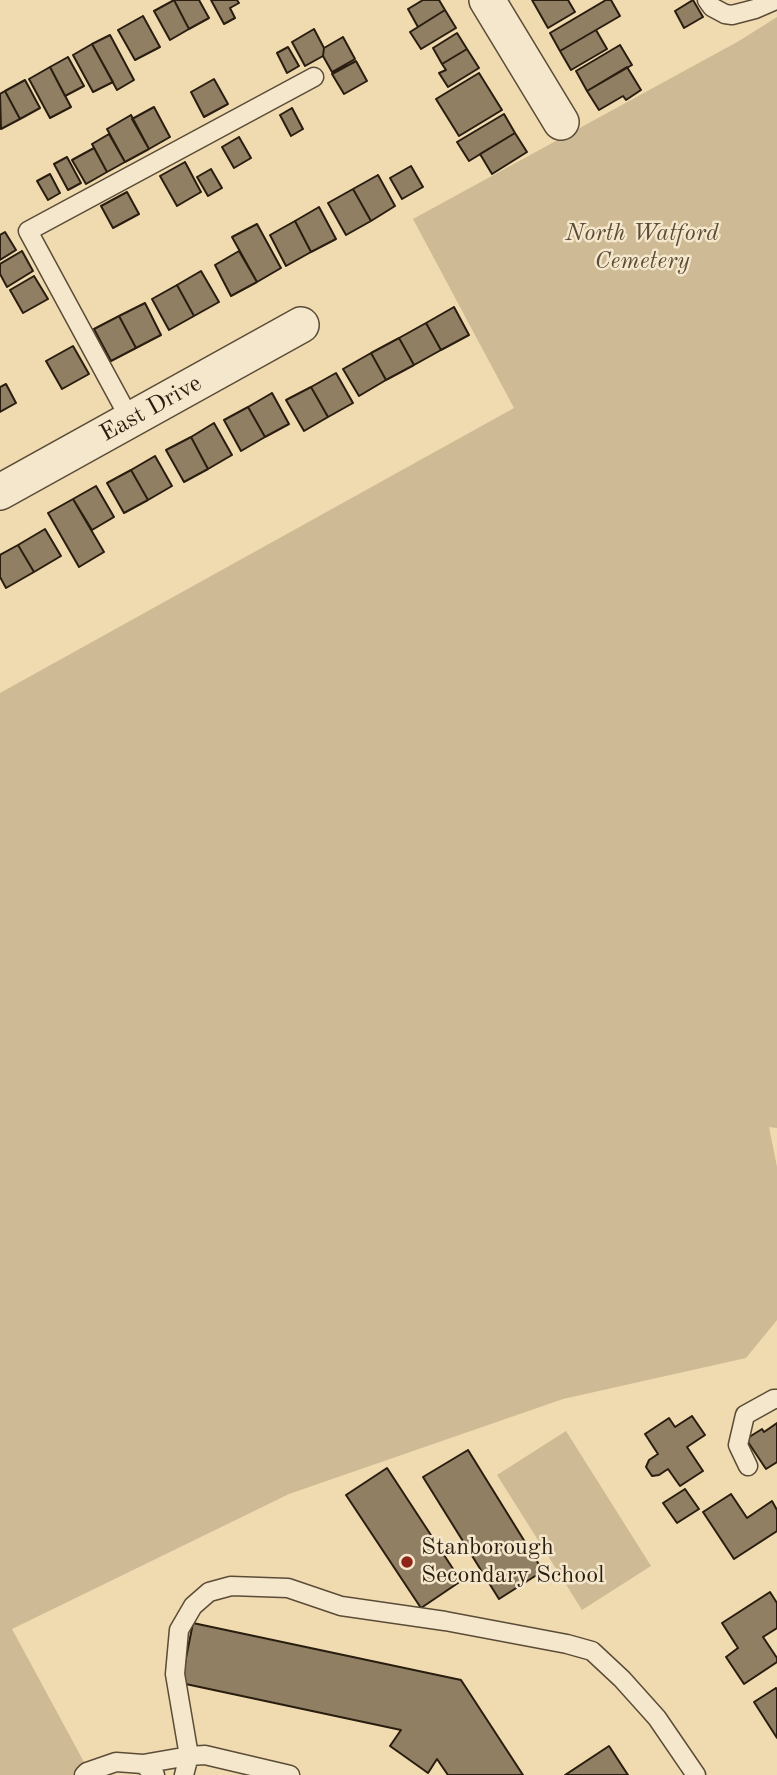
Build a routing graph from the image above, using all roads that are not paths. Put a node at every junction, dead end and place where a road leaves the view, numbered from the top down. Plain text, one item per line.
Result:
1 (487, 0) edge
2 (707, 0) edge
3 (776, 0) edge
4 (314, 77) dead end
5 (561, 122) dead end
6 (301, 325) dead end
7 (131, 421) junction
8 (0, 492) edge
9 (777, 1399) edge
10 (748, 1465) dead end
11 (189, 1756) junction
12 (149, 1770) edge
13 (84, 1775) edge
14 (184, 1775) edge
15 (290, 1775) edge
16 (696, 1775) edge

1 - 5 street
2 - 3 lane
4 - 7 lane
6 - 7 street, East Drive
7 - 8 street, East Drive
9 - 10 lane
11 - 12 lane
11 - 14 lane
11 - 15 lane
11 - 16 lane
12 - 13 lane

